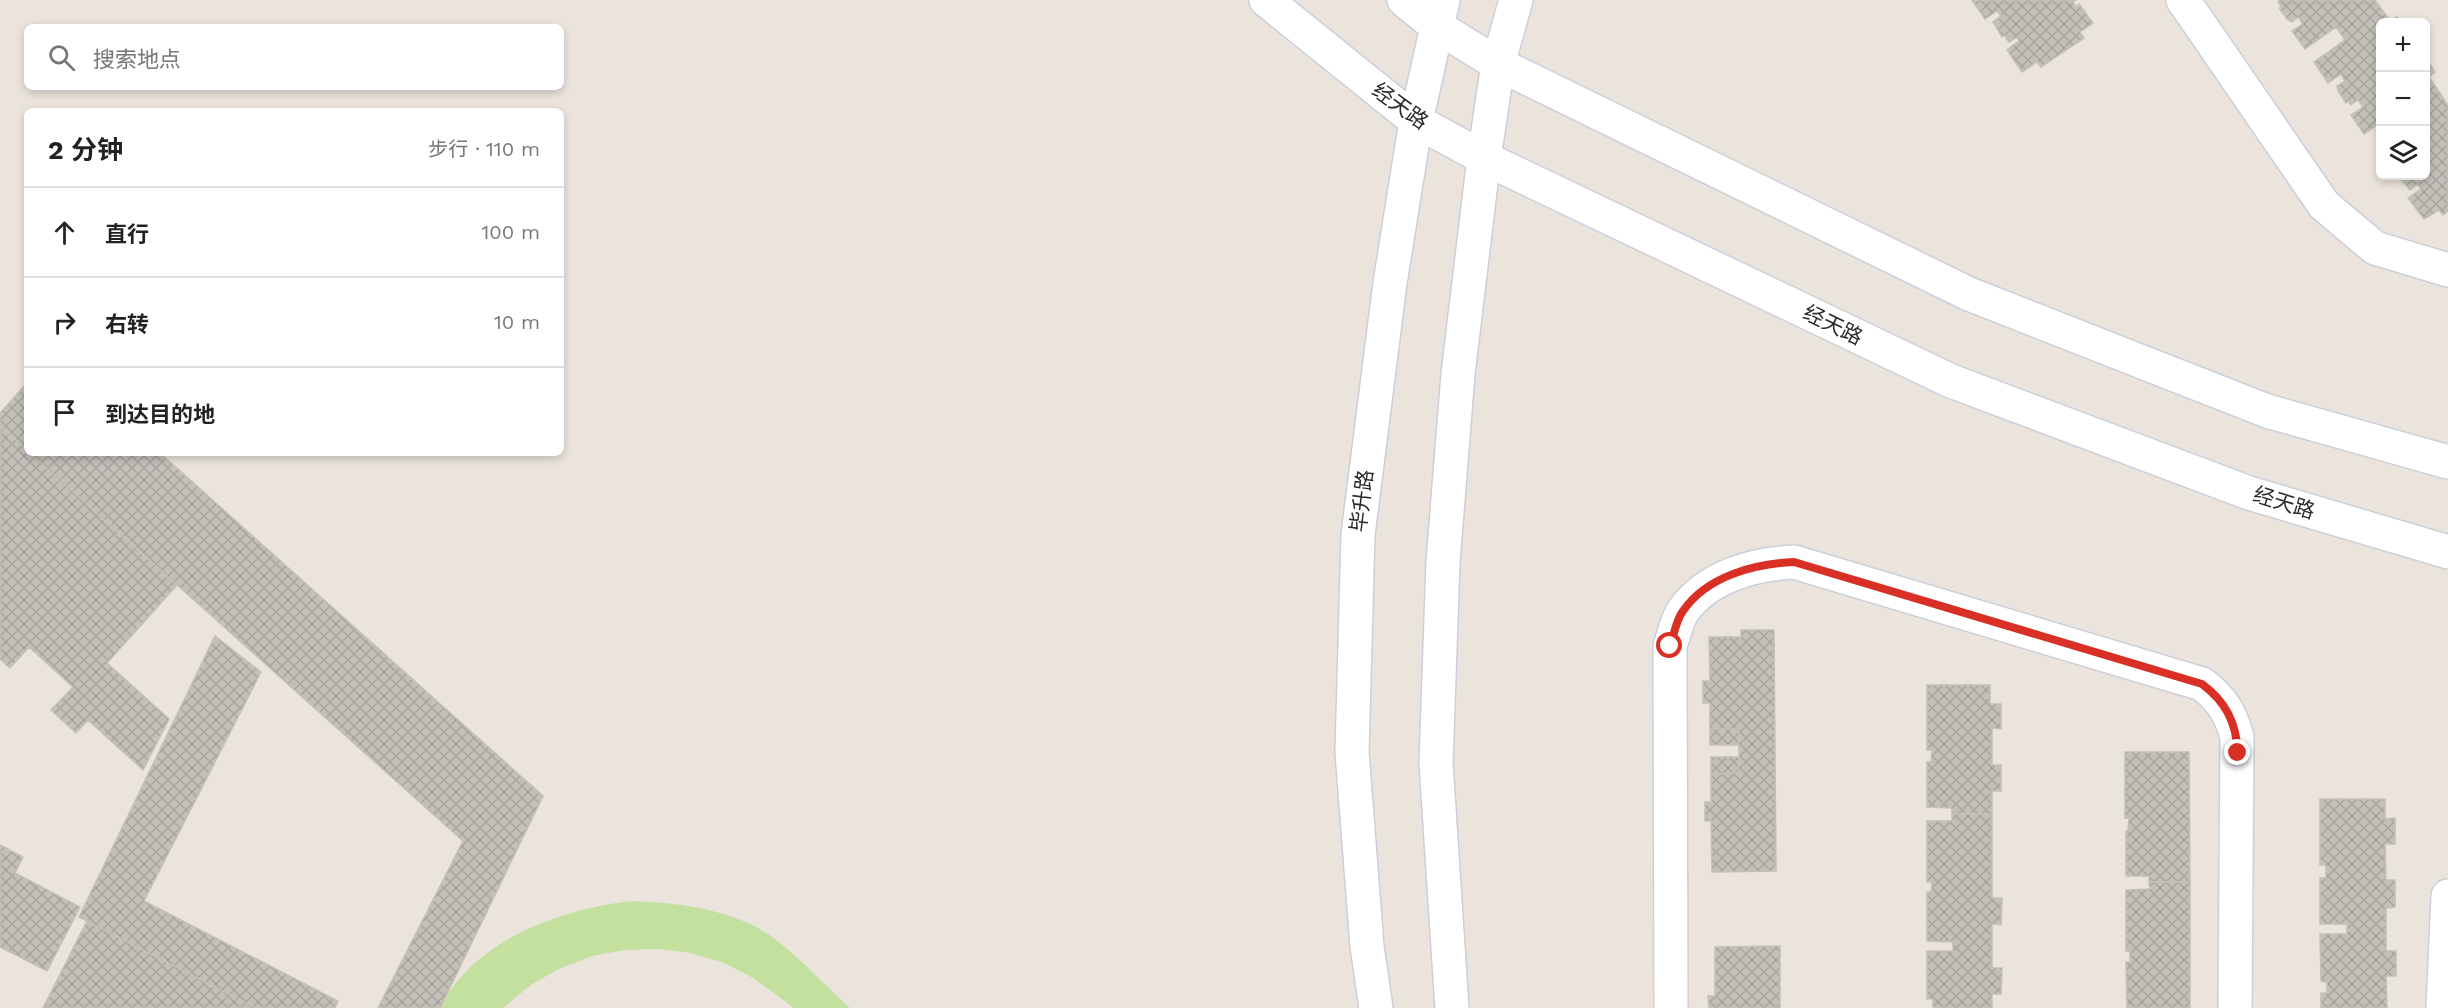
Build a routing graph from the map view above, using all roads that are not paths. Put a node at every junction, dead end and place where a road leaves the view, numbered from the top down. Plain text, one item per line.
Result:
1 (1266, 0) edge
2 (1404, 0) edge
3 (1516, 0) edge
4 (2183, 0) edge
5 (1439, 13) edge
6 (1498, 64) junction
7 (1416, 121) junction
8 (1484, 158) junction
9 (2448, 270) edge
10 (2448, 462) edge
11 (2448, 552) edge
12 (2448, 896) edge
13 (1376, 1008) edge
14 (1452, 1008) edge
15 (1671, 1008) edge
16 (2235, 1008) edge
17 (2443, 1008) edge

1 - 7 street, 经天路
2 - 5 street
3 - 6 street
4 - 9 street
5 - 6 street
5 - 7 street, 毕升路
6 - 8 street
6 - 10 street
7 - 8 street, 经天路
7 - 13 street, 毕升路
8 - 11 street, 经天路
8 - 14 street
12 - 17 street
15 - 16 street

